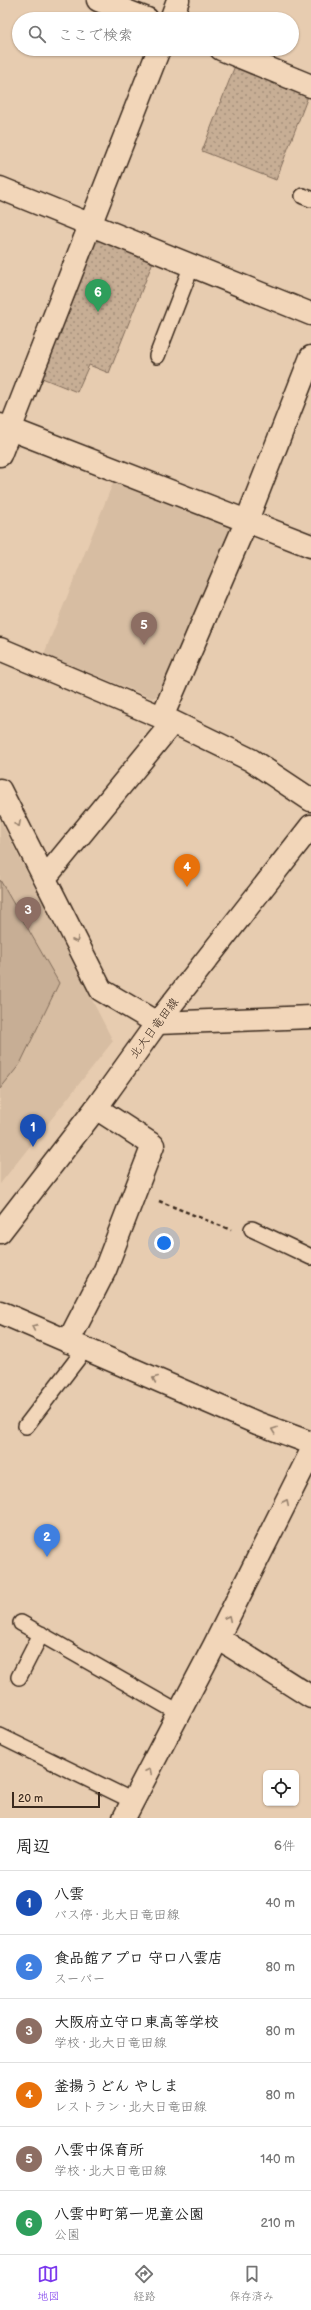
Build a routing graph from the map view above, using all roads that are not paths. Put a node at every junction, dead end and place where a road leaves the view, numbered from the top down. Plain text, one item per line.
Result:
1 (98, 0) edge
2 (178, 0) edge
3 (129, 12) edge
4 (173, 12) edge
5 (156, 56) edge
6 (238, 56) edge
7 (311, 86) edge
8 (0, 188) edge
9 (90, 224) junction
10 (192, 265) junction
11 (311, 314) edge
12 (157, 356) dead end
13 (311, 357) edge
14 (5, 427) edge
15 (0, 455) edge
16 (247, 520) junction
17 (311, 546) edge
18 (0, 649) edge
19 (168, 720) junction
20 (0, 790) edge
21 (311, 800) edge
22 (311, 826) edge
23 (45, 878) junction
24 (311, 1017) edge
25 (156, 1023) junction
26 (96, 1108) junction
27 (252, 1229) road end
28 (0, 1232) edge
29 (311, 1257) edge
30 (0, 1312) edge
31 (76, 1345) junction
32 (26, 1426) dead end
33 (311, 1443) edge
34 (311, 1452) edge
35 (21, 1623) dead end
36 (41, 1634) junction
37 (218, 1638) junction
38 (19, 1677) dead end
39 (311, 1697) edge
40 (179, 1713) junction
41 (0, 1736) edge
42 (129, 1810) edge

1 - 3 street
2 - 4 street
5 - 9 street
6 - 7 street
8 - 9 street
9 - 10 street
9 - 14 street
10 - 11 street
10 - 12 lane
13 - 16 street
14 - 15 street
14 - 16 street
16 - 17 street
16 - 19 street
18 - 19 street
19 - 21 street
19 - 23 street
20 -> 23 street
22 - 25 street, 北大日竜田線
23 -> 25 street
24 - 25 street
25 - 26 street, 北大日竜田線
26 - 28 street, 北大日竜田線
26 - 31 street
27 - 29 lane
31 -> 30 street
31 - 32 lane
33 -> 31 street
37 -> 34 street
35 - 36 lane
36 - 38 lane
36 - 40 lane
37 - 39 street
37 - 40 street
42 -> 40 street
41 - 42 lane

